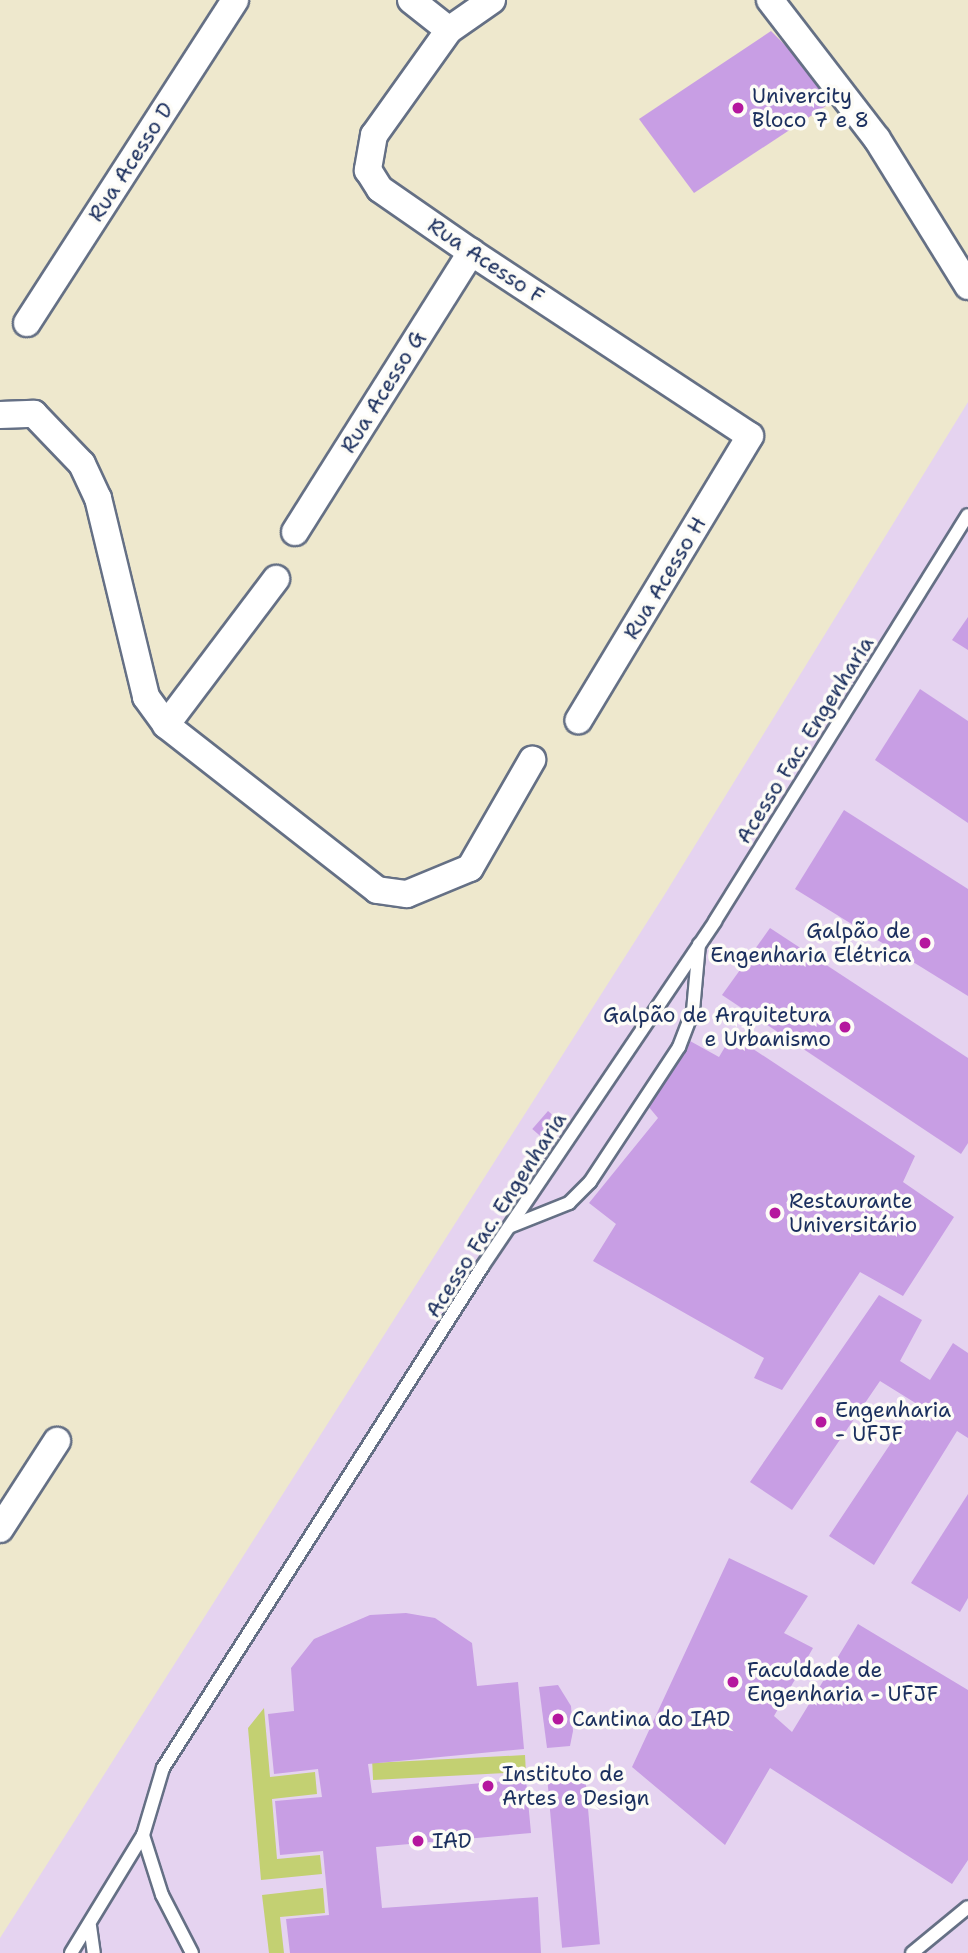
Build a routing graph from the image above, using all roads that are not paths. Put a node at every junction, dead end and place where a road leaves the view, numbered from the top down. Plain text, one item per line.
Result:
1 (236, 0) edge
2 (411, 0) edge
3 (492, 0) edge
4 (770, 0) edge
5 (449, 30) junction
6 (471, 252) junction
7 (968, 286) edge
8 (27, 323) dead end
9 (0, 415) edge
10 (750, 436) joint
11 (968, 515) edge
12 (295, 531) dead end
13 (276, 579) dead end
14 (579, 720) dead end
15 (166, 724) junction
16 (532, 760) dead end
17 (699, 944) junction
18 (509, 1227) junction
19 (57, 1441) dead end
20 (0, 1529) edge
21 (144, 1835) junction
22 (968, 1907) edge
23 (90, 1926) junction
24 (71, 1953) edge
25 (94, 1953) edge
26 (192, 1953) edge
27 (912, 1953) edge

1 - 8 street, Rua Acesso D
2 - 5 street
3 - 5 street
4 - 7 street
5 - 6 street, Rua Acesso F
6 - 10 street, Rua Acesso F
6 - 12 street, Rua Acesso G
9 - 15 street
10 - 14 street, Rua Acesso H
11 - 17 lane, Acesso Fac. Engenharia
13 - 15 street
15 - 16 street
17 - 18 lane, Acesso Fac. Engenharia
17 - 18 lane
18 - 21 lane, Acesso Fac. Engenharia
19 - 20 street
21 - 23 lane, Acesso Fac. Engenharia
21 - 26 lane
22 - 27 lane
23 - 24 lane, Acesso Fac. Engenharia
23 - 25 lane

